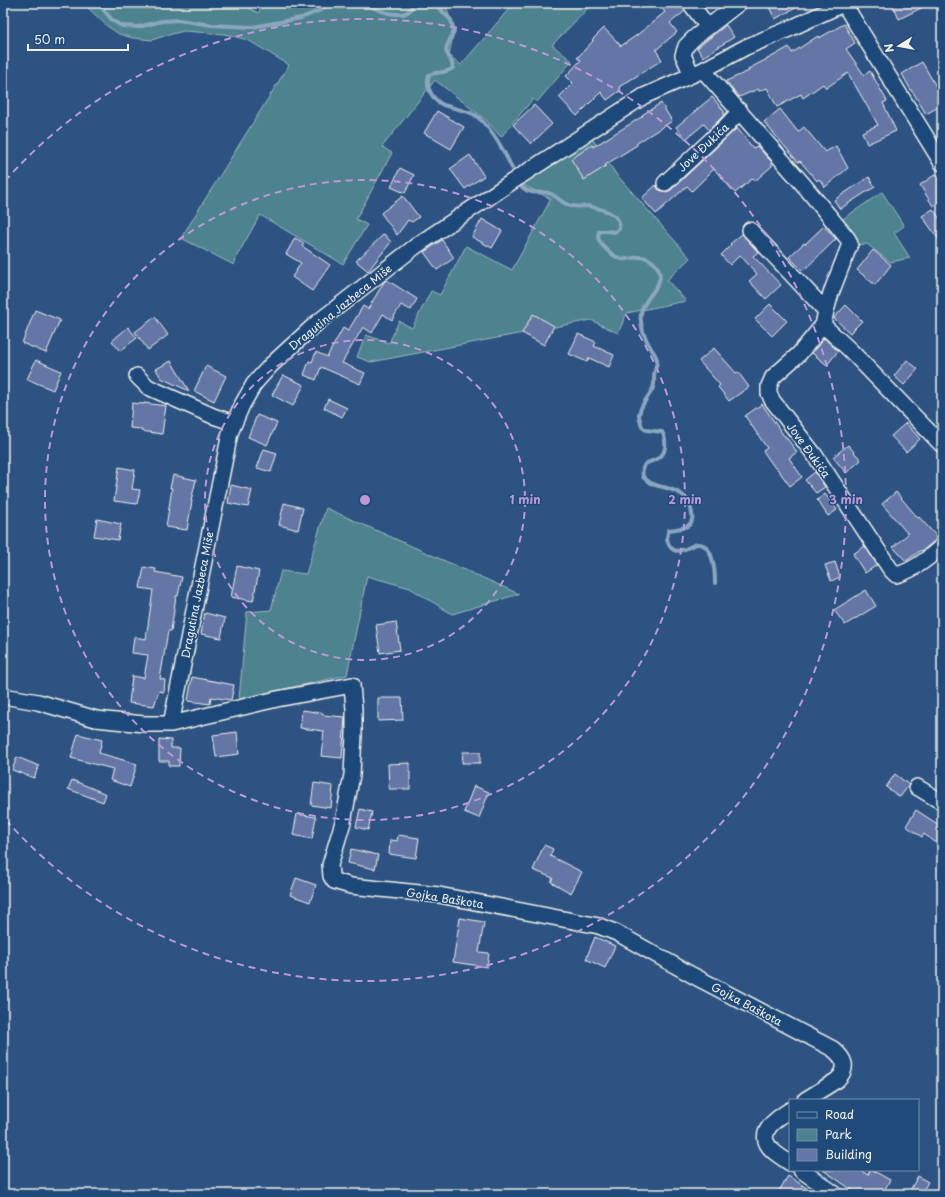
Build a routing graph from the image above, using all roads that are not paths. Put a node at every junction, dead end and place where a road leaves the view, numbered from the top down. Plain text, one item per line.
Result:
1 (690, 3) edge
2 (739, 3) edge
3 (844, 3) edge
4 (708, 27) junction
5 (697, 72) junction
6 (740, 111) junction
7 (942, 163) edge
8 (665, 183) dead end
9 (750, 230) dead end
10 (825, 318) junction
11 (137, 376) dead end
12 (234, 423) junction
13 (942, 444) edge
14 (942, 546) edge
15 (3, 696) edge
16 (171, 724) junction
17 (916, 788) dead end
18 (942, 802) edge
19 (807, 1099) edge
20 (789, 1111) edge
21 (789, 1162) edge
22 (801, 1171) edge
23 (835, 1194) edge

1 - 4 street
2 - 4 street
3 - 5 street, Dragutina Jazbeca Miše
3 - 7 street
4 - 5 street
5 - 6 street, Jove Đukića
5 - 12 street, Dragutina Jazbeca Miše
6 - 8 street, Jove Đukića
6 - 10 street, Jove Đukića
9 - 10 street
10 - 13 street
10 - 14 street, Jove Đukića
11 - 12 street
12 - 16 street, Dragutina Jazbeca Miše
15 - 16 street
16 - 19 street, Gojka Baškota
17 - 18 street
20 - 21 street
22 - 23 street

